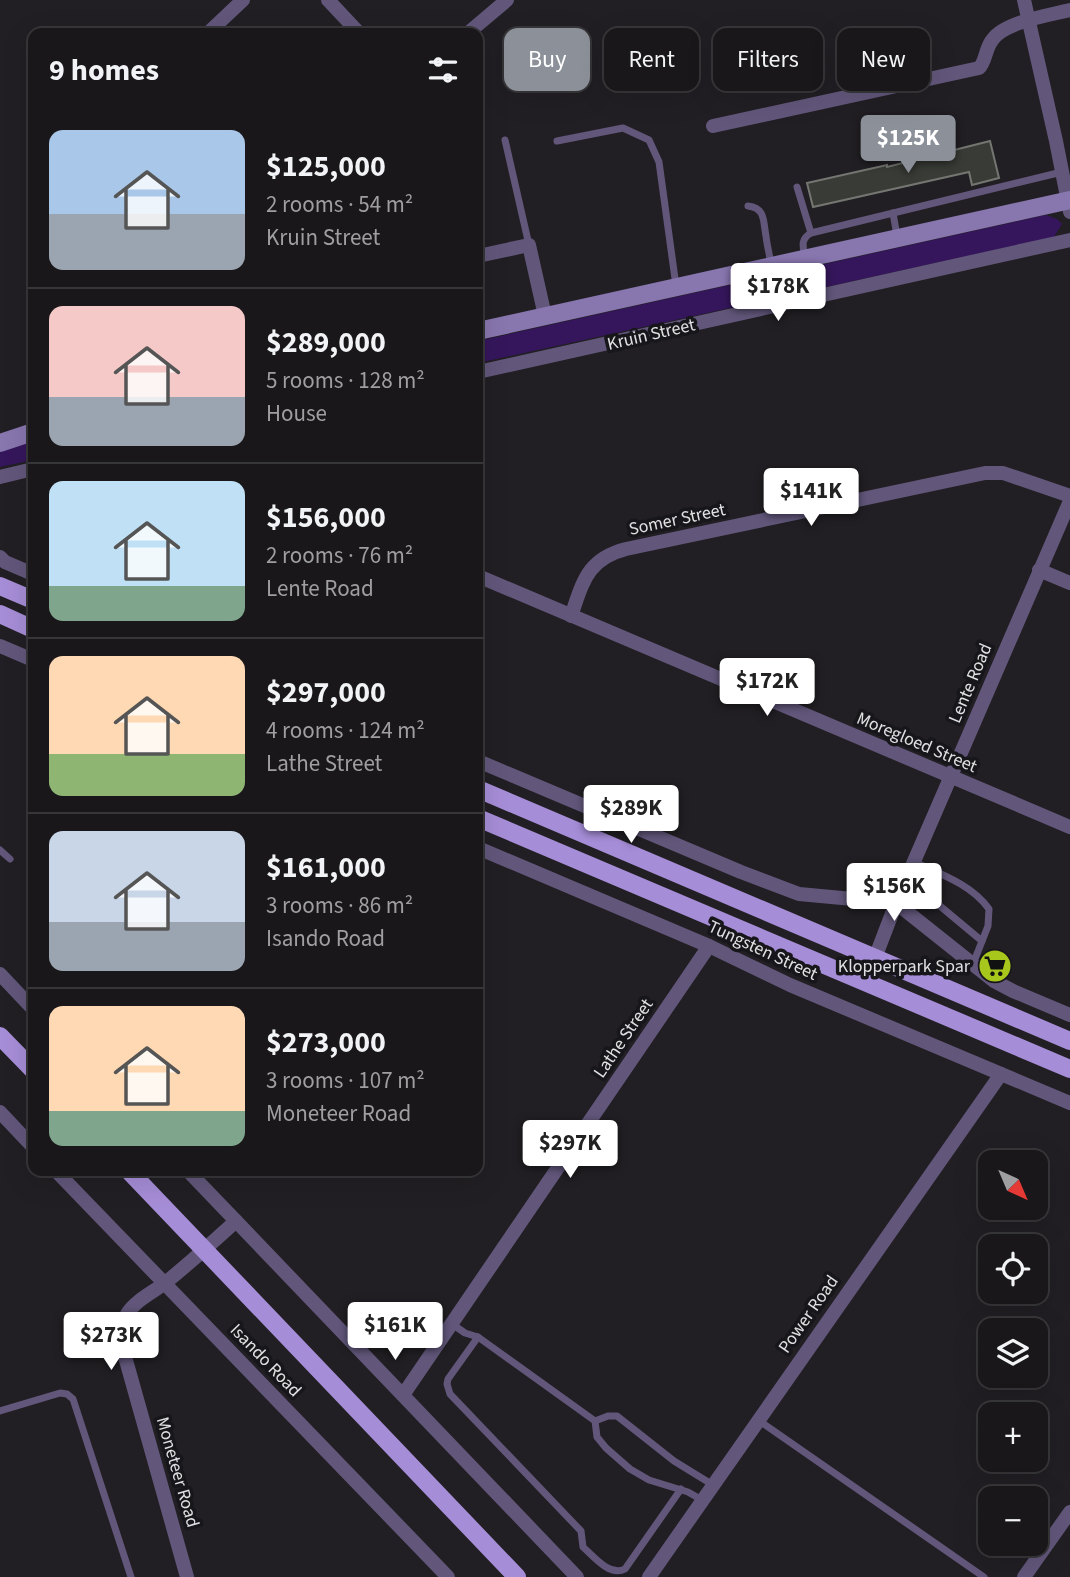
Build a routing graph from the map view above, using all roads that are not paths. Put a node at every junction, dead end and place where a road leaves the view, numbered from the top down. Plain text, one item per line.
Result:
1 (243, 0) edge
2 (328, 0) edge
3 (507, 0) edge
4 (1024, 0) edge
5 (1070, 10) edge
6 (1028, 20) junction
7 (213, 28) edge
8 (354, 28) edge
9 (474, 28) edge
10 (713, 126) dead end
11 (505, 140) dead end
12 (557, 141) dead end
13 (1062, 172) junction
14 (797, 187) dead end
15 (1069, 204) edge
16 (748, 206) dead end
17 (893, 213) junction
18 (811, 233) junction
19 (898, 238) junction
20 (1070, 240) edge
21 (529, 245) junction
22 (483, 255) edge
23 (805, 258) junction
24 (772, 266) junction
25 (676, 287) junction
26 (545, 316) junction
27 (483, 330) edge
28 (483, 371) edge
29 (28, 434) edge
30 (0, 443) edge
31 (28, 471) edge
32 (0, 477) edge
33 (1070, 498) edge
34 (0, 558) edge
35 (1039, 570) junction
36 (28, 572) edge
37 (483, 578) edge
38 (1070, 583) edge
39 (0, 586) edge
40 (28, 598) edge
41 (0, 614) edge
42 (571, 616) junction
43 (28, 627) edge
44 (0, 646) edge
45 (28, 658) edge
46 (483, 763) edge
47 (951, 777) junction
48 (483, 791) edge
49 (483, 820) edge
50 (1070, 827) edge
51 (0, 850) edge
52 (483, 850) edge
53 (10, 859) dead end
54 (914, 862) junction
55 (932, 870) junction
56 (896, 903) junction
57 (982, 941) junction
58 (709, 946) junction
59 (875, 958) junction
60 (973, 964) junction
61 (0, 974) edge
62 (28, 1004) edge
63 (942, 1015) junction
64 (1070, 1015) edge
65 (0, 1036) edge
66 (1070, 1041) edge
67 (28, 1065) edge
68 (1070, 1069) edge
69 (1001, 1074) junction
70 (1070, 1103) edge
71 (0, 1112) edge
72 (28, 1142) edge
73 (61, 1176) edge
74 (134, 1176) edge
75 (193, 1176) edge
76 (236, 1221) junction
77 (205, 1250) junction
78 (164, 1284) junction
79 (451, 1323) junction
80 (478, 1336) junction
81 (402, 1395) junction
82 (0, 1411) edge
83 (758, 1420) junction
84 (595, 1421) junction
85 (713, 1485) junction
86 (681, 1489) junction
87 (702, 1500) junction
88 (1070, 1512) edge
89 (131, 1577) edge
90 (187, 1577) edge
91 (448, 1577) edge
92 (517, 1577) edge
93 (577, 1577) edge
94 (649, 1577) edge
95 (985, 1577) edge
96 (1024, 1577) edge

1 - 7 street
2 - 8 street
3 - 9 street
4 - 6 street
5 - 6 street
6 - 10 street
6 - 13 street
11 - 21 lane
12 - 25 lane
13 - 15 street
13 - 17 lane
14 - 18 lane
15 - 19 main road
16 - 24 lane
17 - 18 lane
17 - 19 lane
18 - 23 lane
19 - 23 main road
20 - 28 street, Kruin Street
21 - 22 street
21 - 26 street
23 - 24 main road
24 - 25 main road
25 - 26 main road
26 - 27 main road
29 - 30 main road
31 - 32 street
33 - 35 street, Lente Road
33 - 42 street, Somer Street
34 - 36 street
35 - 38 street
35 - 47 street, Lente Road
37 - 42 street, Moregloed Street
39 - 40 main road
41 - 43 main road
42 - 47 street, Moregloed Street
44 - 45 street
46 - 56 street
47 - 50 street, Moregloed Street
47 - 54 street, Lente Road
48 - 59 main road
49 - 63 main road
51 - 53 lane
52 - 58 street, Tungsten Street
54 - 55 lane
54 - 56 street, Lente Road
55 - 57 lane
55 - 57 lane
56 - 59 street, Lente Road
56 - 60 street
57 - 60 lane
58 - 69 street, Tungsten Street
58 - 79 street, Lathe Street
59 - 63 main road
59 - 66 main road
60 - 64 street
61 - 62 street
63 - 68 main road
65 - 67 main road
69 - 70 street, Tungsten Street
69 - 83 street, Power Road
71 - 72 street
73 - 78 street, Isando Road
74 - 77 main road, Isando Road
75 - 76 street
76 - 77 street, Moneteer Road
76 - 81 street
77 - 78 street, Moneteer Road
77 - 92 main road, Isando Road
78 - 90 street, Moneteer Road
78 - 91 street, Isando Road
79 - 80 lane
79 - 81 street, Lathe Street
80 - 84 lane
80 - 86 lane
81 - 93 street
82 - 89 lane
83 - 85 street, Power Road
83 - 95 lane
84 - 85 lane
84 - 86 lane
85 - 87 street, Power Road
86 - 87 lane
87 - 94 street, Power Road
88 - 96 street

